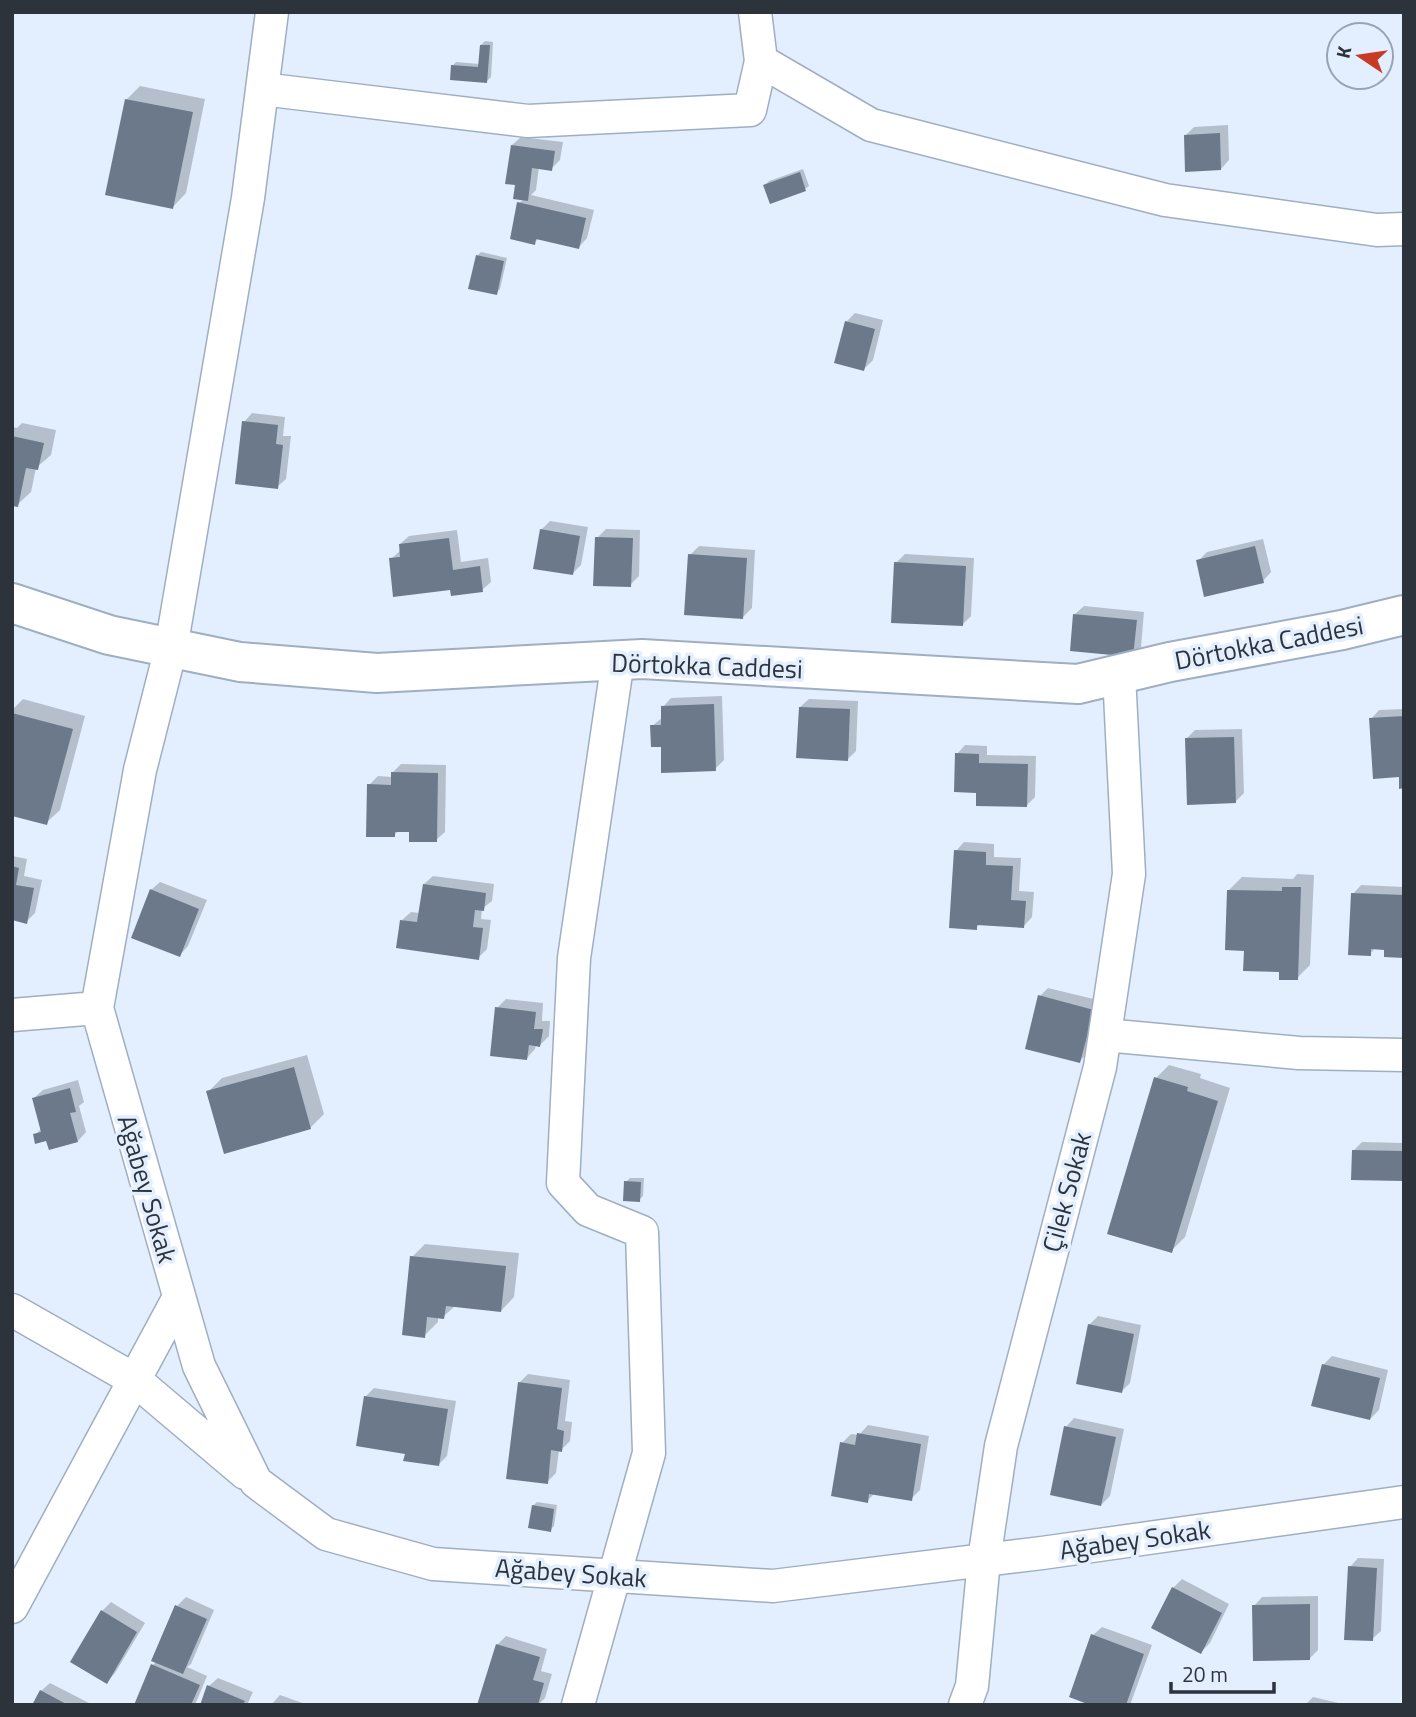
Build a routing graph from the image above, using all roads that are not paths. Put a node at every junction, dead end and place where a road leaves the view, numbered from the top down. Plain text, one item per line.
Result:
1 (272, 12) edge
2 (755, 12) edge
3 (761, 61) junction
4 (262, 89) junction
5 (1404, 229) edge
6 (12, 603) edge
7 (1404, 615) edge
8 (171, 648) junction
9 (618, 660) junction
10 (1119, 674) junction
11 (97, 1008) junction
12 (12, 1015) edge
13 (1105, 1035) junction
14 (1404, 1055) edge
15 (178, 1299) junction
16 (12, 1310) edge
17 (135, 1380) junction
18 (256, 1482) junction
19 (1404, 1502) edge
20 (984, 1560) junction
21 (614, 1575) junction
22 (12, 1606) edge
23 (578, 1705) edge
24 (965, 1705) edge

1 - 4 street
2 - 3 street
3 - 4 street
3 - 5 street
4 - 8 street
6 - 8 street, Dörtokka Caddesi
7 - 10 street, Dörtokka Caddesi
8 - 9 street, Dörtokka Caddesi
8 - 11 street
9 - 10 street, Dörtokka Caddesi
9 - 21 street
10 - 13 street, Çilek Sokak
11 - 12 street
11 - 15 street, Ağabey Sokak
13 - 14 street
13 - 20 street, Çilek Sokak
15 - 17 street
15 - 18 street, Ağabey Sokak
16 - 17 street
17 - 18 street
17 - 22 street
18 - 21 street, Ağabey Sokak
19 - 20 street, Ağabey Sokak
20 - 21 street, Ağabey Sokak
20 - 24 street, Çilek Sokak
21 - 23 street

